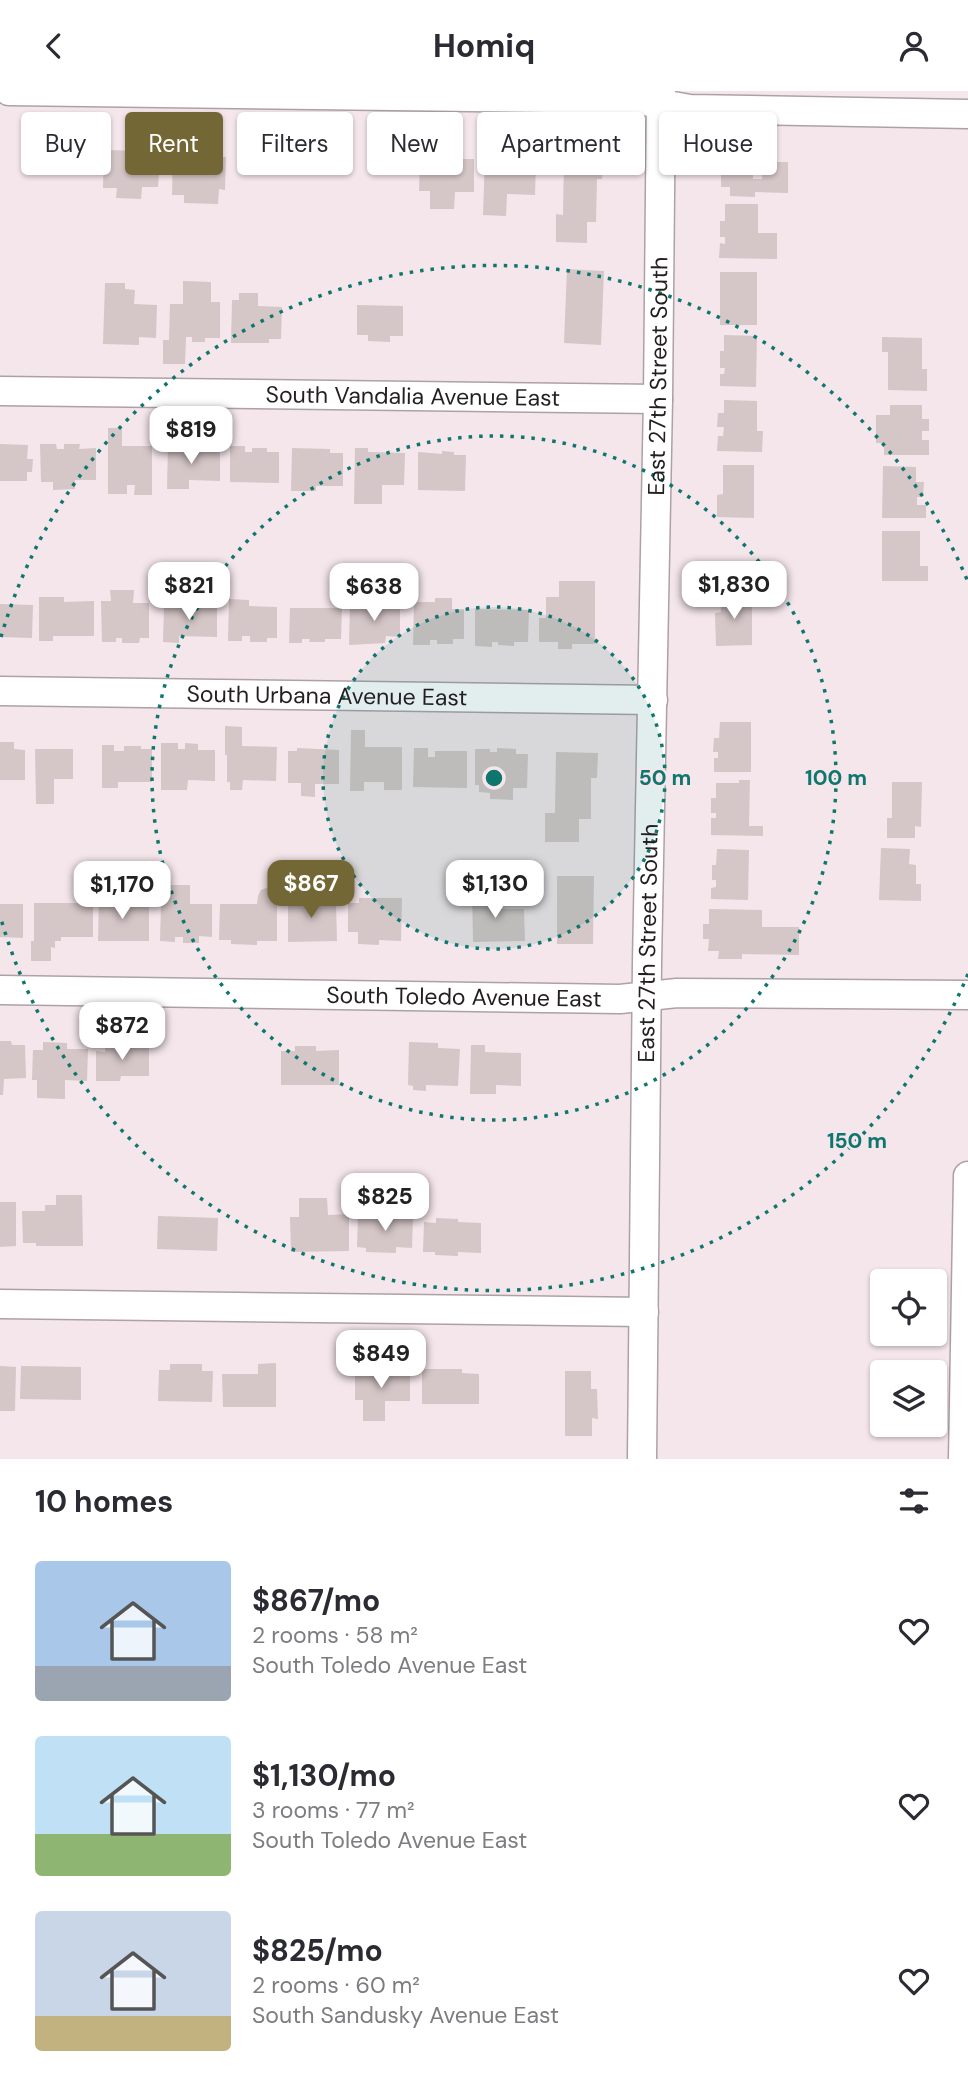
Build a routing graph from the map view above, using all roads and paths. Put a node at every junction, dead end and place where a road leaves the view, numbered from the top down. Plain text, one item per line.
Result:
1 (9, 91) edge
2 (661, 97) edge
3 (860, 102) edge
4 (928, 102) edge
5 (968, 114) edge
6 (0, 391) edge
7 (658, 400) junction
8 (0, 691) edge
9 (653, 700) junction
10 (0, 990) edge
11 (647, 996) junction
12 (968, 996) edge
13 (968, 1176) edge
14 (0, 1304) edge
15 (644, 1312) junction
16 (642, 1459) edge
17 (963, 1459) edge

1 - 2 street
2 - 3 street
2 - 7 street, East 27th Street South
3 - 4 street
4 - 5 street
6 - 7 street, South Vandalia Avenue East
7 - 9 street, East 27th Street South
8 - 9 street, South Urbana Avenue East
9 - 11 street, East 27th Street South
10 - 11 street, South Toledo Avenue East
11 - 12 street, South Toledo Avenue East
11 - 15 street, East 27th Street South
13 - 17 street
14 - 15 street
15 - 16 street, East 27th Street South

